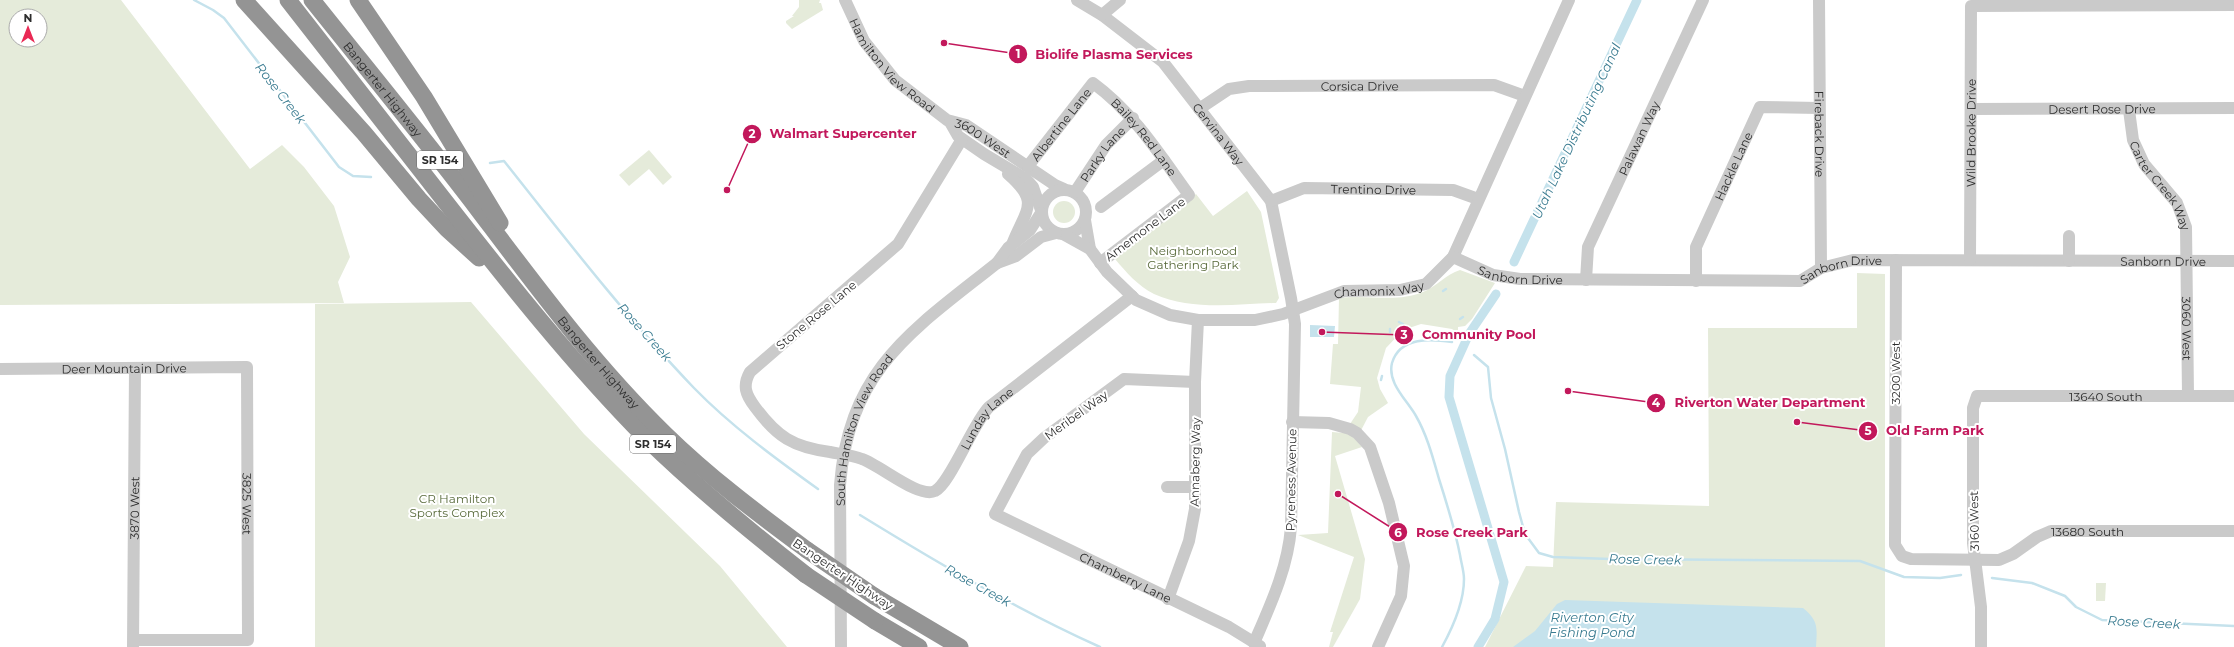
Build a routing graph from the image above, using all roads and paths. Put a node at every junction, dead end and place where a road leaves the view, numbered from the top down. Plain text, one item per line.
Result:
1 (244, 0) edge
2 (288, 0) edge
3 (312, 0) edge
4 (358, 0) edge
5 (845, 0) edge
6 (1077, 0) edge
7 (1120, 0) edge
8 (1569, 0) edge
9 (1703, 0) edge
10 (1819, 0) edge
11 (2131, 2) edge
12 (2234, 5) edge
13 (1102, 15) junction
14 (1093, 83) joint
15 (1525, 96) junction
16 (1820, 108) junction
17 (2234, 108) edge
18 (1199, 109) junction
19 (1971, 109) junction
20 (2129, 110) junction
21 (1133, 118) junction
22 (950, 122) junction
23 (962, 139) junction
24 (984, 154) junction
25 (1164, 160) junction
26 (1028, 166) junction
27 (1069, 191) junction
28 (1189, 195) joint
29 (1478, 199) junction
30 (1270, 201) junction
31 (1101, 207) dead end
32 (1041, 212) junction
33 (1085, 220) junction
34 (1059, 233) junction
35 (2069, 236) dead end
36 (1011, 245) junction
37 (1090, 249) junction
38 (1453, 257) junction
39 (1896, 260) junction
40 (1970, 260) junction
41 (2069, 261) junction
42 (2234, 261) edge
43 (2188, 262) junction
44 (997, 263) junction
45 (1100, 263) junction
46 (1821, 268) junction
47 (1586, 280) junction
48 (1696, 281) junction
49 (519, 295) junction
50 (1132, 296) junction
51 (1294, 310) junction
52 (1198, 320) junction
53 (564, 323) junction
54 (247, 367) joint
55 (135, 368) junction
56 (0, 369) edge
57 (1195, 382) junction
58 (2188, 395) junction
59 (1977, 396) joint
60 (2234, 396) edge
61 (1292, 422) junction
62 (843, 454) junction
63 (1167, 487) dead end
64 (1195, 487) junction
65 (995, 514) joint
66 (2234, 531) edge
67 (1902, 556) joint
68 (1975, 560) junction
69 (1168, 599) junction
70 (134, 644) edge
71 (1258, 645) edge
72 (841, 647) edge
73 (919, 647) edge
74 (960, 647) edge
75 (1378, 647) edge
76 (1981, 647) edge

1 - 49 highway
2 - 49 highway, Bangerter Highway / SR 154
3 - 53 highway, Bangerter Highway / SR 154
4 - 53 highway
5 - 22 street, Hamilton View Road
6 - 13 street, Cervina Way
7 - 13 street
8 - 15 street, Chamonix Way
9 - 47 street, Palawan Way
10 - 16 street, Fireback Drive
11 - 12 street
11 - 19 street, Wild Brooke Drive
13 - 18 street, Cervina Way
14 - 21 street, Bailey Red Lane
14 - 26 street, Albertine Lane
15 - 18 street, Corsica Drive
15 - 29 street, Chamonix Way
16 - 46 street, Fireback Drive
16 - 48 street, Hackle Lane
17 - 20 street, Desert Rose Drive
18 - 30 street, Cervina Way
19 - 20 street, Desert Rose Drive
19 - 40 street, Wild Brooke Drive
20 - 43 street, Carter Creek Way
21 - 25 street, Bailey Red Lane
21 - 27 street, Parky Lane
22 - 23 street, 3600 West
22 - 26 street, 3600 West
23 - 24 street, 3600 West
23 - 62 street, Stone Rose Lane
24 - 32 street, 3600 West
24 - 36 street
25 - 28 street, Bailey Red Lane
25 - 31 street
26 - 27 street, 3600 West
27 - 32 street
27 - 33 street
28 - 45 street, Amemone Lane
29 - 30 street, Trentino Drive
29 - 38 street, Chamonix Way
30 - 51 street, Cervina Way
32 - 34 street
32 - 36 street, South Hamilton View Road
33 - 34 street
33 - 37 street, Chamonix Way
34 - 37 street, Chamonix Way
34 - 44 street, South Hamilton View Road
35 - 41 street
36 - 44 street, South Hamilton View Road
37 - 45 street, Chamonix Way
38 - 47 street, Sanborn Drive
38 - 51 street, Chamonix Way
39 - 40 street, Sanborn Drive
39 - 46 street, Sanborn Drive
39 - 67 street, 3200 West
40 - 41 street, Sanborn Drive
41 - 43 street, Sanborn Drive
42 - 43 street, Sanborn Drive
43 - 58 street, 3060 West
44 - 62 street, South Hamilton View Road
45 - 50 street, Chamonix Way
46 - 48 street, Sanborn Drive
47 - 48 street, Sanborn Drive
49 - 73 highway, Bangerter Highway / SR 154, bridge
50 - 52 street, Chamonix Way
50 - 62 street, Lunday Lane
51 - 52 street, Chamonix Way
51 - 61 street, Pyreness Avenue
52 - 57 street, Annaberg Way
53 - 74 highway, Bangerter Highway / SR 154, bridge
54 - 55 street, Deer Mountain Drive
54 - 70 street, 3825 West
55 - 56 street, Deer Mountain Drive
55 - 70 street, 3870 West
57 - 64 street, Annaberg Way
57 - 65 street, Meribel Way
58 - 59 street, 13640 South
58 - 60 street, 13640 South
59 - 68 street, 3160 West
61 - 71 street, Pyreness Avenue
61 - 75 street
62 - 72 street, South Hamilton View Road
63 - 64 street
64 - 69 street, Annaberg Way
65 - 69 street, Chamberry Lane
66 - 68 street, 13680 South
67 - 68 street, 13680 South
68 - 76 street, 3160 West
69 - 71 street, Chamberry Lane

